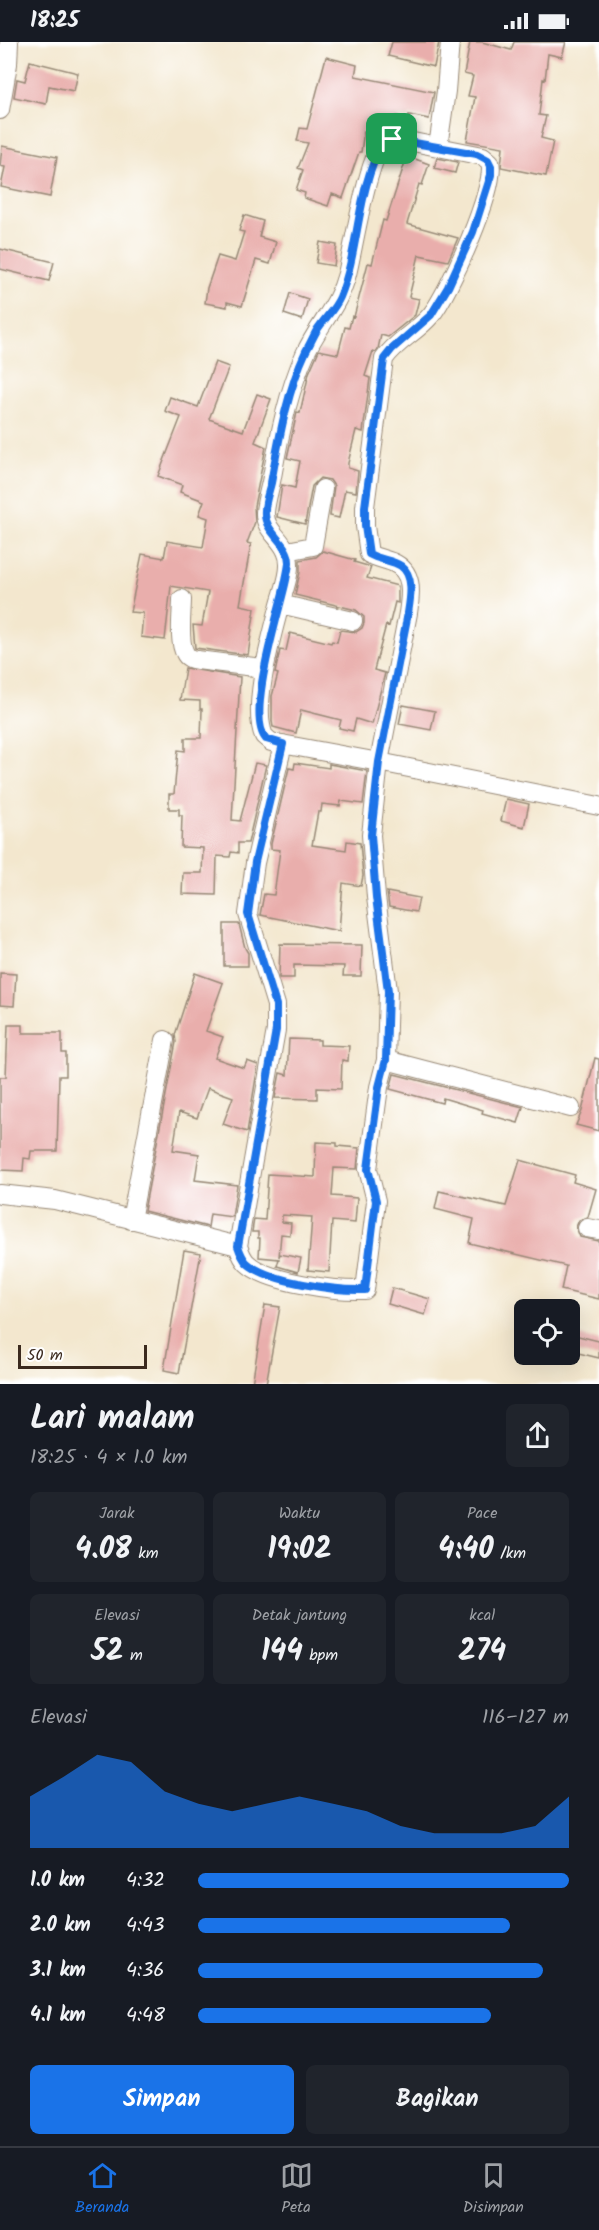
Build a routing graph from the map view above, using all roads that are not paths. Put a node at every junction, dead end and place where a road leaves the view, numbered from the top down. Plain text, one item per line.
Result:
1 (9, 42) edge
2 (450, 42) edge
3 (0, 110) edge
4 (438, 147) junction
5 (323, 489) dead end
6 (286, 551) junction
7 (182, 599) dead end
8 (280, 604) junction
9 (353, 621) dead end
10 (263, 668) junction
11 (283, 744) junction
12 (379, 762) junction
13 (599, 806) edge
14 (165, 1040) dead end
15 (386, 1060) junction
16 (571, 1108) dead end
17 (0, 1194) edge
18 (131, 1220) junction
19 (238, 1246) junction

1 - 3 street
2 - 4 street
4 - 6 street
4 - 12 street
5 - 6 street
6 - 8 street
7 - 10 street
8 - 9 street
8 - 10 street
10 - 11 street
11 - 12 street
11 - 19 street
12 - 13 street
12 - 15 street
14 - 18 street
15 - 16 street
15 - 19 street
17 - 18 street
18 - 19 street

